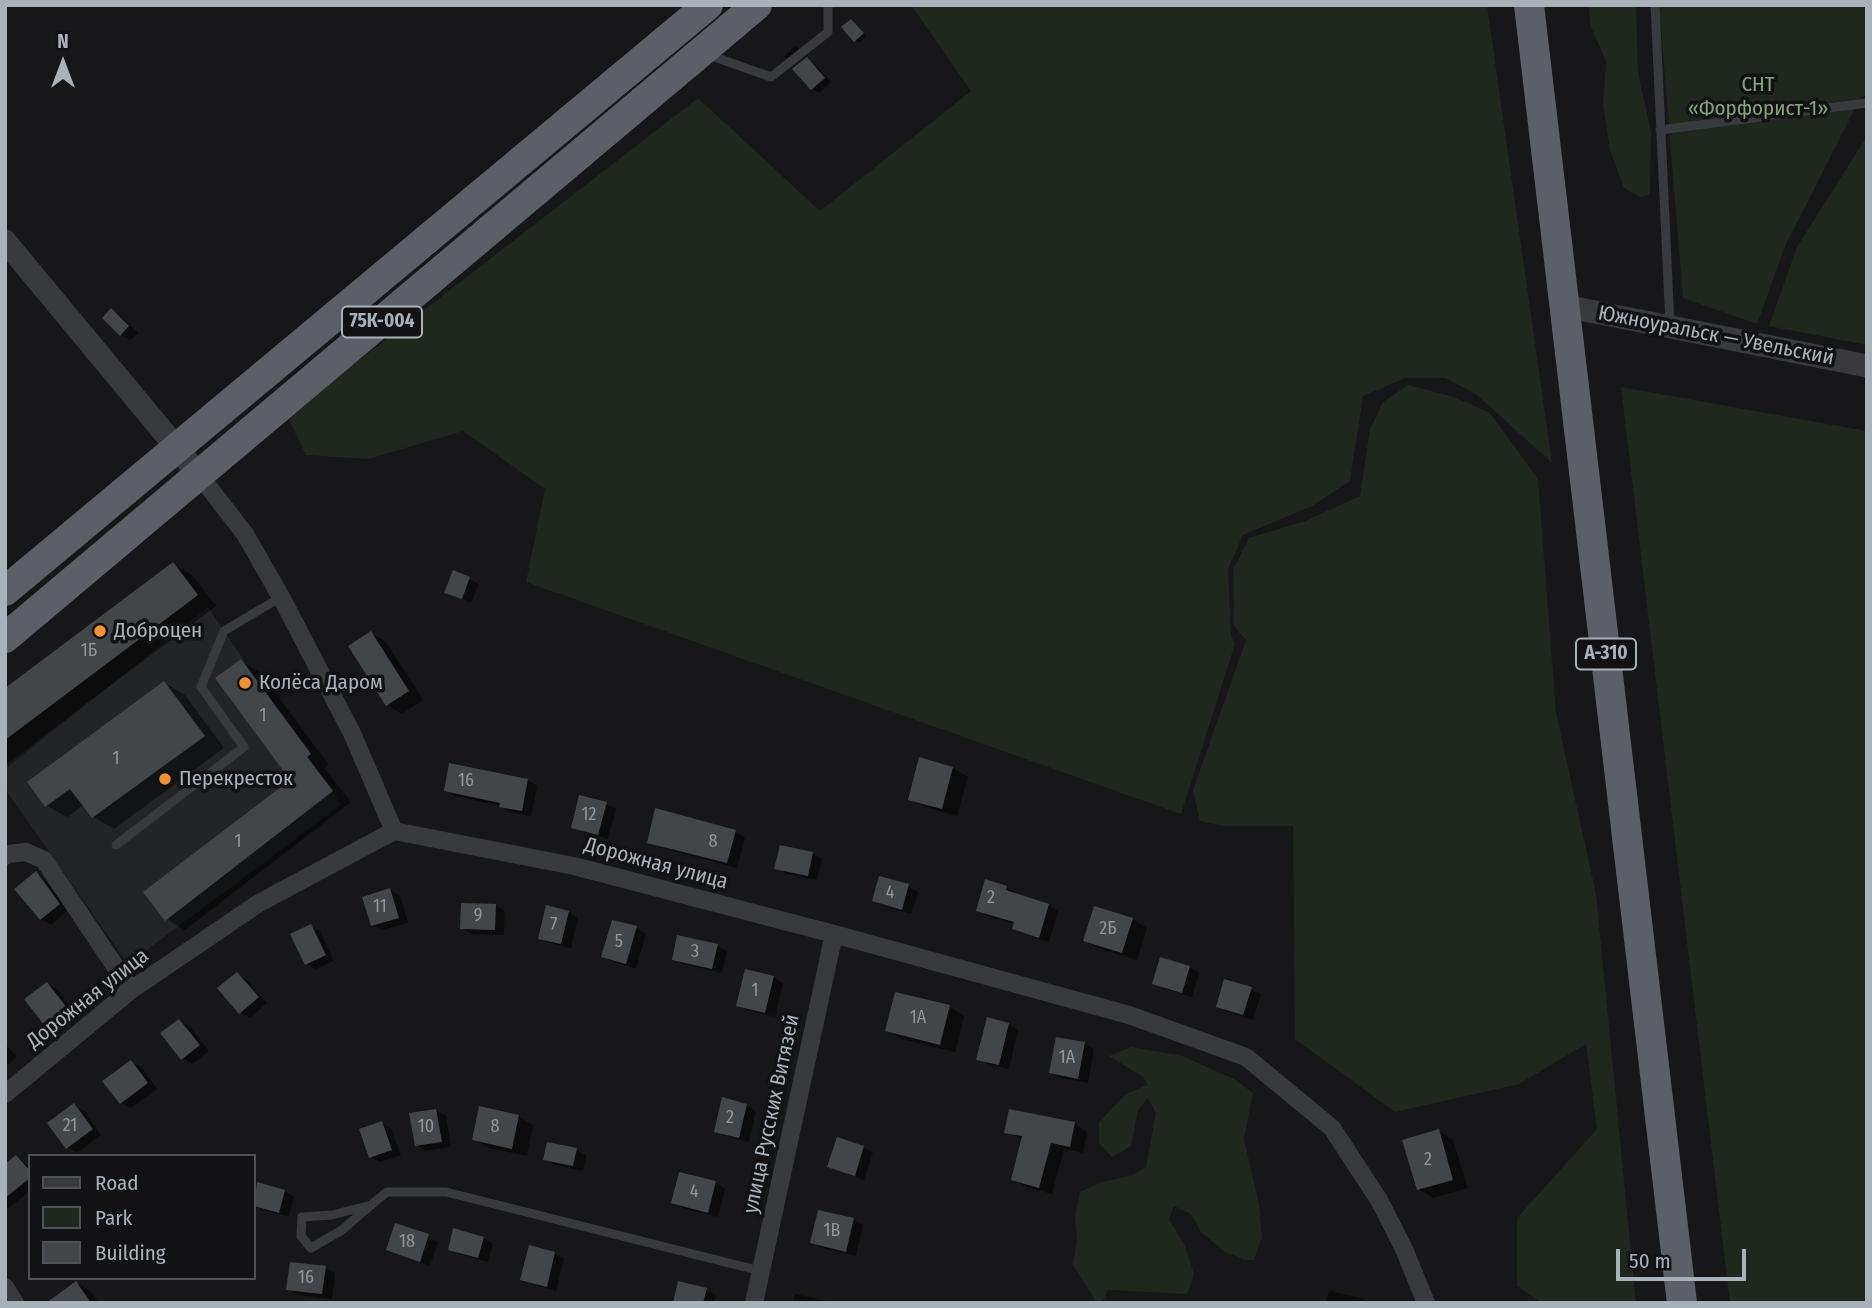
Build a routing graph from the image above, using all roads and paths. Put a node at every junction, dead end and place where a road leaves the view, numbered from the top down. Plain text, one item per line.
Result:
1 (708, 5) edge
2 (757, 5) edge
3 (828, 5) edge
4 (1529, 5) edge
5 (1655, 5) edge
6 (701, 52) junction
7 (1867, 103) edge
8 (1660, 130) junction
9 (5, 241) edge
10 (1565, 306) junction
11 (1670, 327) junction
12 (1867, 366) edge
13 (177, 449) junction
14 (200, 476) junction
15 (5, 592) edge
16 (281, 597) junction
17 (5, 638) edge
18 (394, 831) junction
19 (116, 845) dead end
20 (5, 856) edge
21 (834, 934) junction
22 (131, 990) junction
23 (5, 1094) edge
24 (371, 1205) junction
25 (761, 1271) junction
26 (5, 1287) edge
27 (15, 1303) edge
28 (754, 1303) edge
29 (1426, 1303) edge
30 (1682, 1303) edge

1 - 13 highway, 75К-004
2 - 6 highway, 75К-004
3 - 6 lane
4 - 10 highway, А-310
5 - 8 lane
6 - 14 highway, 75К-004
7 - 8 lane
8 - 11 lane
9 - 13 street
10 - 11 street, Южноуральск — Увельский
10 - 30 highway, А-310
11 - 12 street, Южноуральск — Увельский
13 - 14 street
13 - 15 highway, 75К-004
14 - 16 street
14 - 17 highway, 75К-004
16 - 18 street
16 - 19 lane
18 - 21 street, Дорожная улица
18 - 22 street, Дорожная улица
20 - 22 street
21 - 25 street, улица Русских Витязей
21 - 29 street, Дорожная улица
22 - 23 street, Дорожная улица
24 - 24 lane
24 - 25 lane
25 - 28 street, улица Русских Витязей
26 - 27 street

